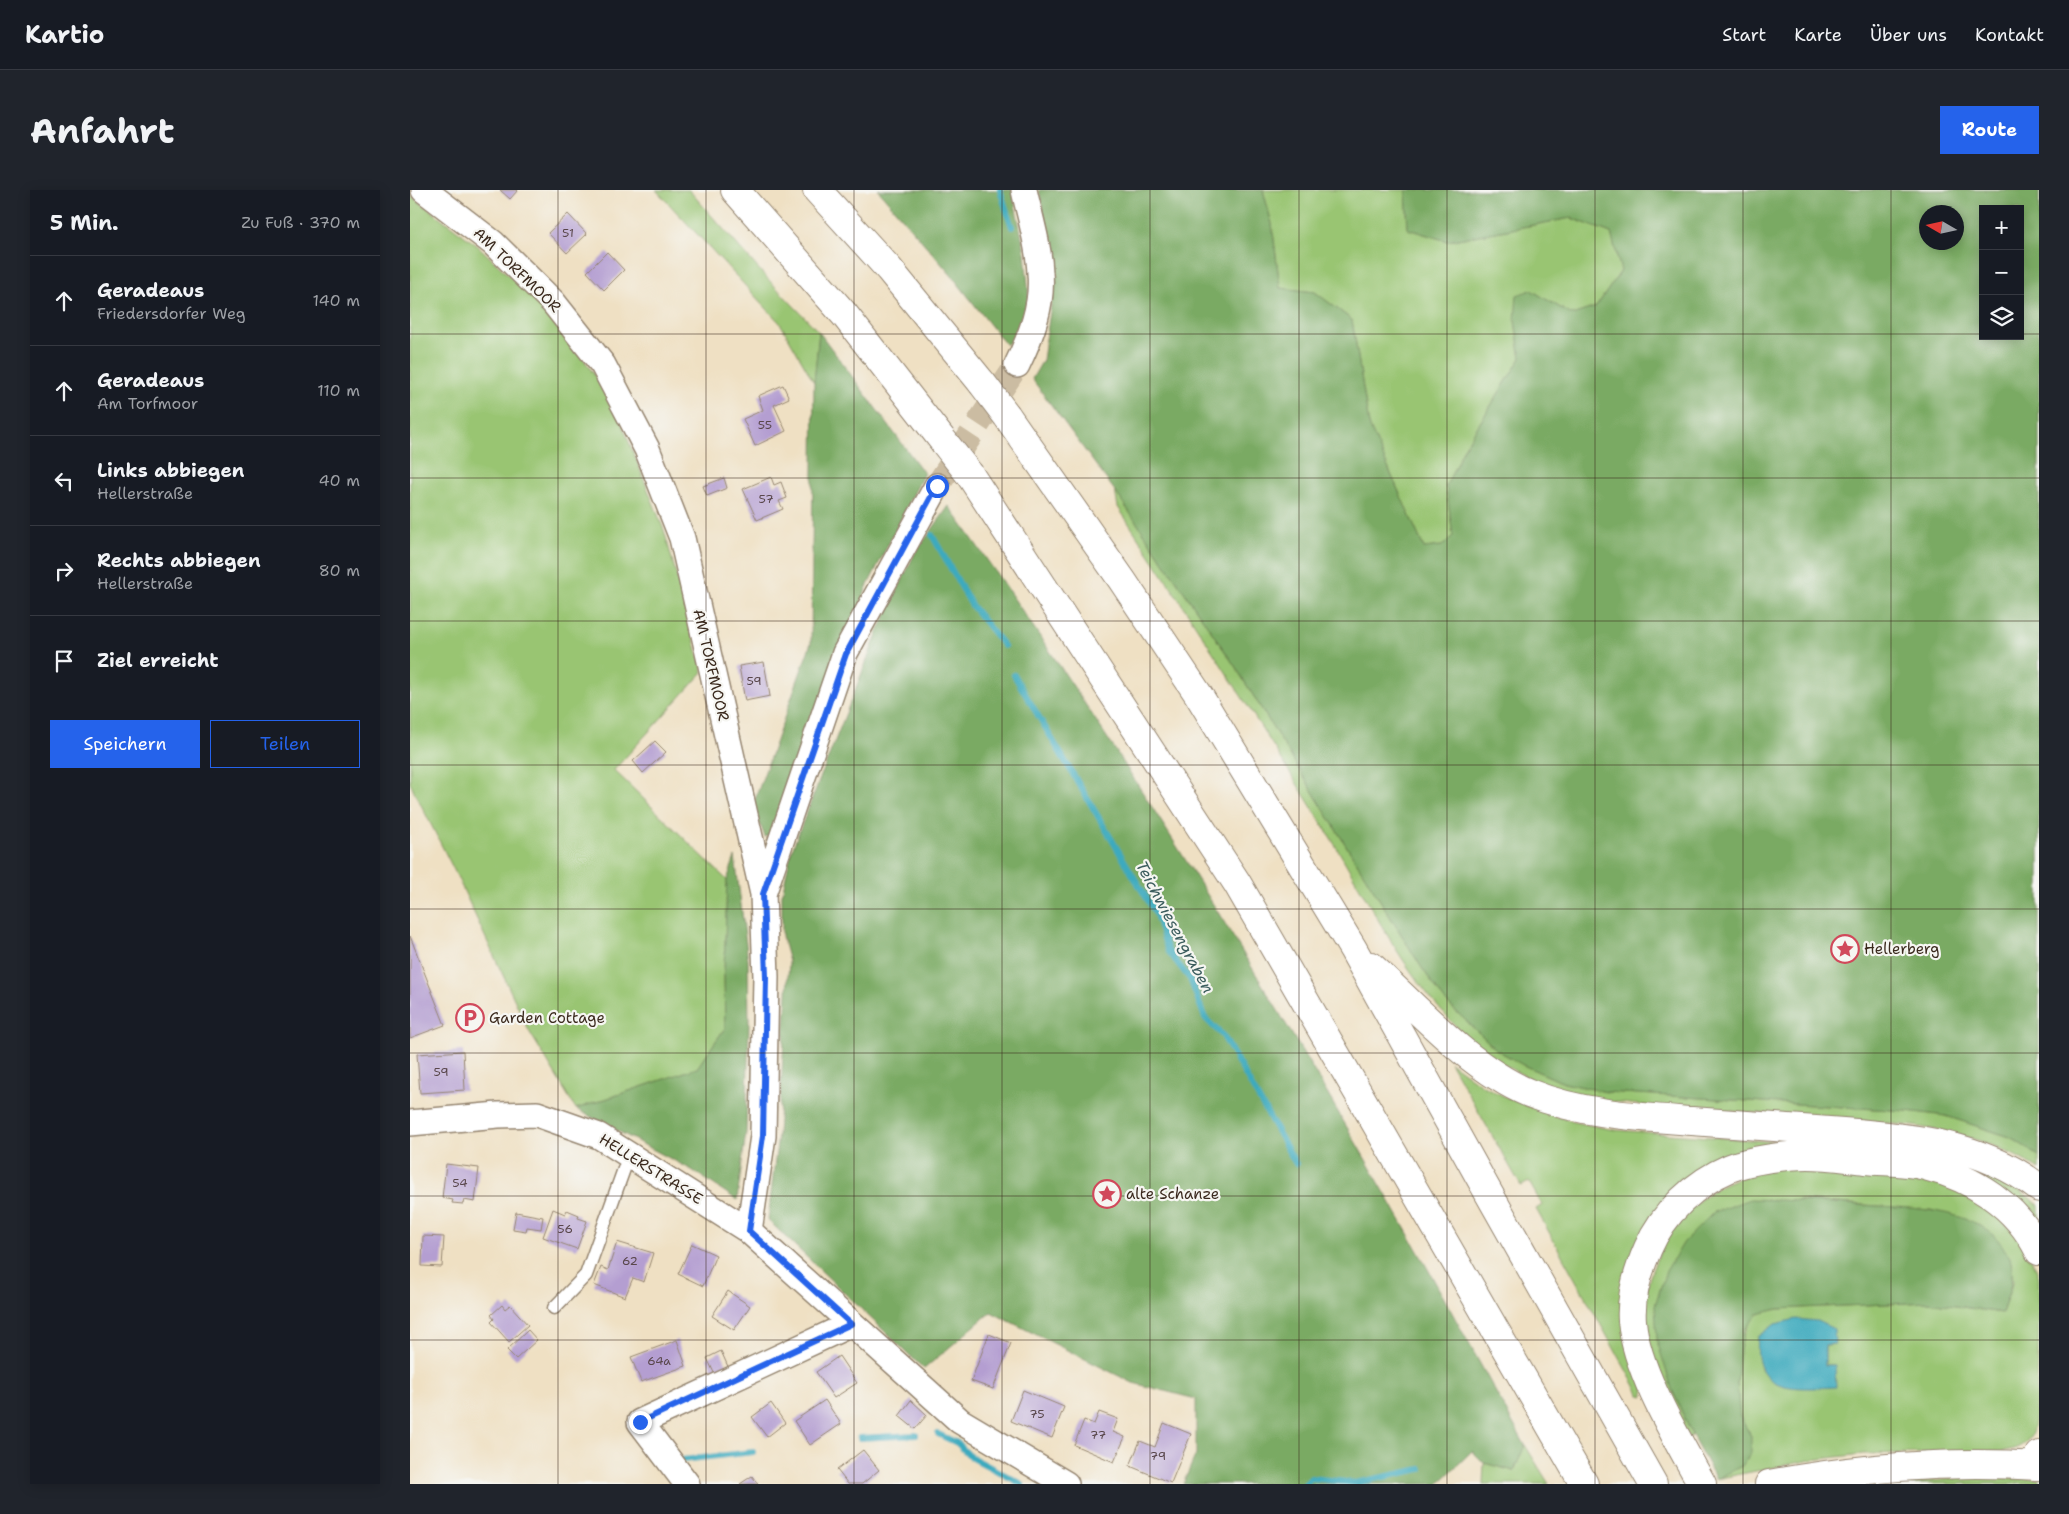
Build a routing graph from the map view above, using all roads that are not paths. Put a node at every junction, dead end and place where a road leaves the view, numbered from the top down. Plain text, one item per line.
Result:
1 (424, 190) edge
2 (735, 190) edge
3 (817, 190) edge
4 (1024, 190) edge
5 (1017, 364) tunnel mouth
6 (937, 486) tunnel mouth
7 (763, 894) junction
8 (1354, 949) junction
9 (410, 1123) edge
10 (629, 1155) junction
11 (2039, 1188) edge
12 (749, 1231) junction
13 (2039, 1251) edge
14 (554, 1308) dead end
15 (851, 1324) junction
16 (2038, 1462) edge
17 (687, 1484) edge
18 (1066, 1484) edge
19 (1584, 1484) edge
20 (1653, 1484) edge
21 (1702, 1484) edge
22 (1770, 1484) edge

1 - 7 street, AM TORFMOOR
2 - 19 main road, bridge
3 - 8 main road, bridge
4 - 5 street
6 - 7 street
7 - 12 street, AM TORFMOOR
8 - 11 main road
8 - 20 main road
9 - 10 street, HELLERSTRASSE
10 - 12 street, HELLERSTRASSE
10 - 14 lane
12 - 15 street, HELLERSTRASSE
13 - 21 main road
15 - 17 street
15 - 18 street, HELLERSTRASSE
16 - 22 main road

